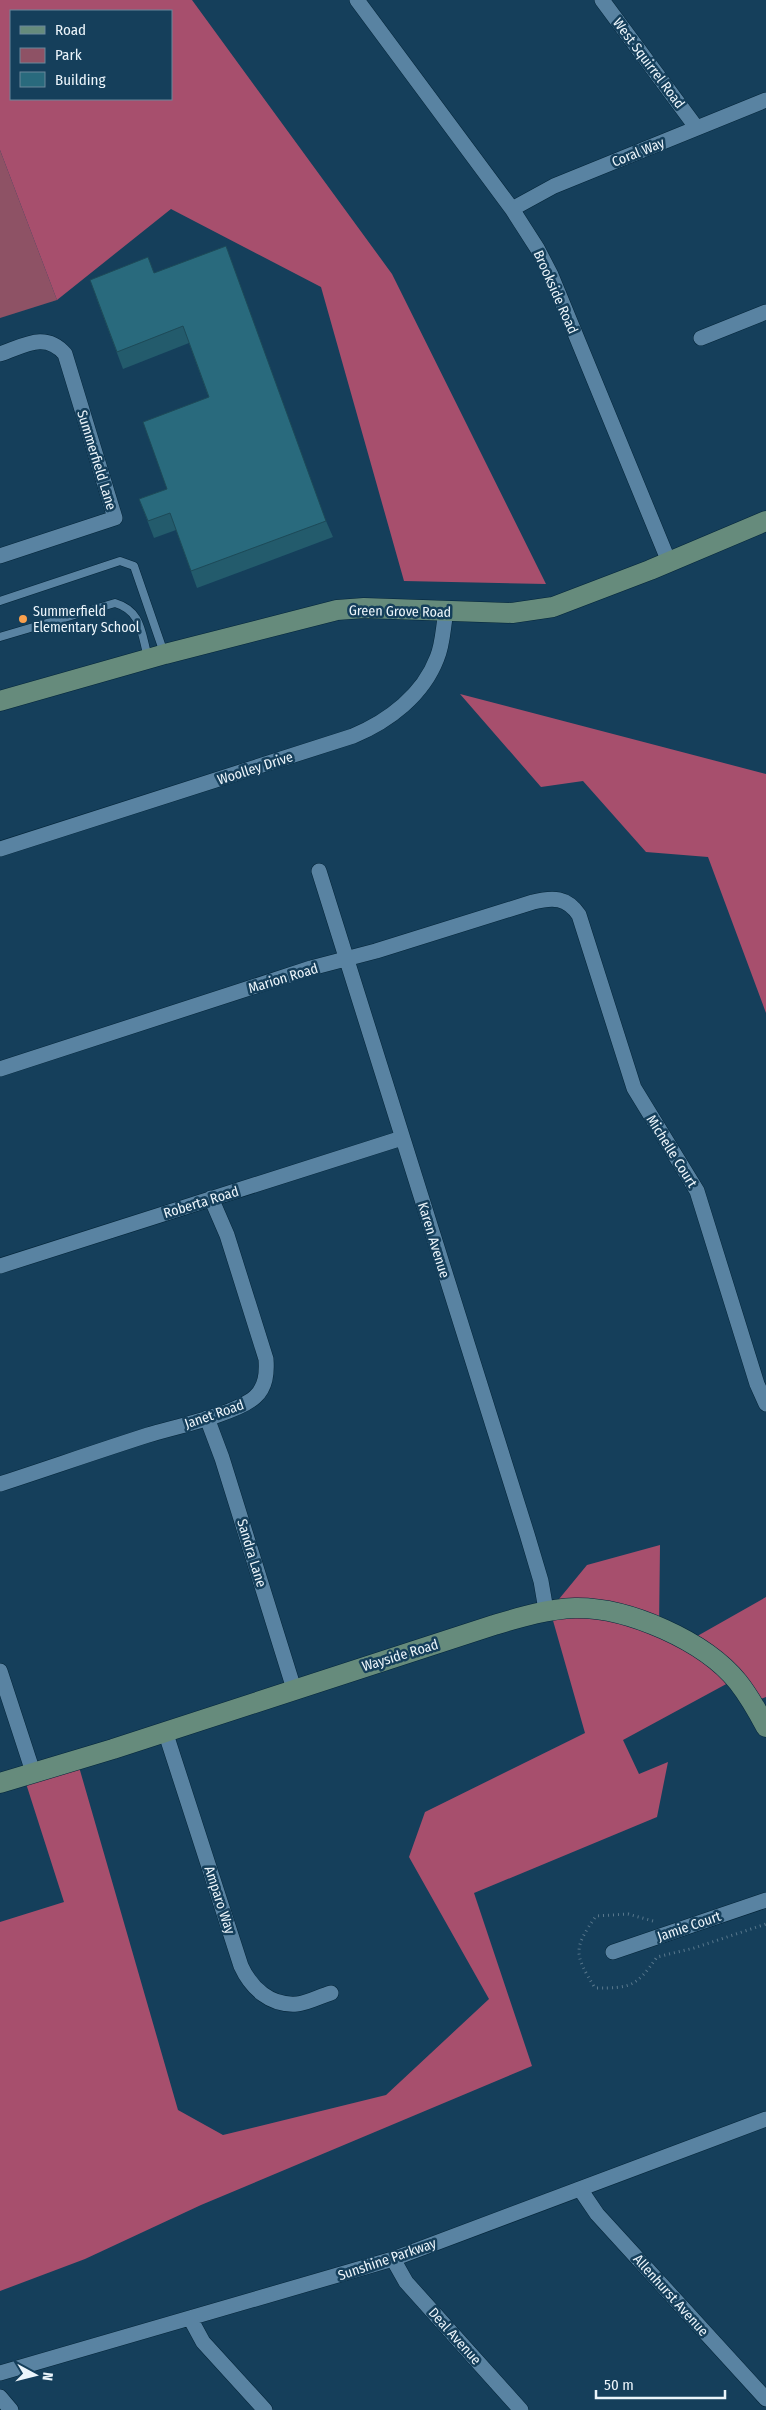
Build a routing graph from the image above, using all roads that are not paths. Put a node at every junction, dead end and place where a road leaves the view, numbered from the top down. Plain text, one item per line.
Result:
1 (358, 0) edge
2 (602, 0) edge
3 (766, 100) edge
4 (696, 127) junction
5 (512, 210) junction
6 (766, 312) edge
7 (701, 338) dead end
8 (0, 354) edge
9 (766, 522) edge
10 (0, 556) edge
11 (669, 562) junction
12 (0, 601) edge
13 (446, 612) junction
14 (0, 637) edge
15 (157, 657) junction
16 (0, 701) edge
17 (0, 849) edge
18 (319, 871) dead end
19 (568, 903) joint
20 (347, 959) junction
21 (0, 1069) edge
22 (402, 1138) junction
23 (211, 1198) junction
24 (0, 1266) edge
25 (766, 1404) edge
26 (207, 1418) junction
27 (0, 1484) edge
28 (546, 1610) junction
29 (0, 1671) edge
30 (294, 1689) junction
31 (766, 1727) edge
32 (165, 1731) junction
33 (33, 1772) junction
34 (0, 1783) edge
35 (766, 1900) edge
36 (613, 1952) dead end
37 (331, 1993) dead end
38 (766, 2119) edge
39 (580, 2188) junction
40 (393, 2259) junction
41 (190, 2318) junction
42 (0, 2373) edge
43 (0, 2397) edge
44 (766, 2399) edge
45 (11, 2410) edge
46 (265, 2410) edge
47 (521, 2410) edge

1 - 5 street, Brookside Road
2 - 4 street, West Squirrel Road
3 - 4 street, Coral Way
4 - 5 street, Coral Way
5 - 11 street, Brookside Road
6 - 7 street
8 - 10 street, Summerfield Lane
9 - 11 street, Green Grove Road
11 - 13 street, Green Grove Road
12 - 15 lane
13 - 15 street, Green Grove Road
13 - 17 street, Woolley Drive
14 - 15 lane
15 - 16 street, Green Grove Road
18 - 20 street, Karen Avenue
19 - 20 street, Marion Road
19 - 25 street, Michelle Court
20 - 21 street, Marion Road
20 - 22 street, Karen Avenue
22 - 23 street, Roberta Road
22 - 28 street, Karen Avenue
23 - 24 street, Roberta Road
23 - 26 street, Janet Road
26 - 27 street, Janet Road
26 - 30 street, Sandra Lane
28 - 30 street, Wayside Road
28 - 31 street, Wayside Road
29 - 33 street
30 - 32 street, Wayside Road
32 - 33 street, Wayside Road
32 - 37 street, Amparo Way
33 - 34 street, Wayside Road
35 - 36 street, Jamie Court
38 - 39 street, Sunshine Parkway
39 - 40 street, Sunshine Parkway
39 - 44 street, Allenhurst Avenue
40 - 41 street, Sunshine Parkway
40 - 47 street, Deal Avenue
41 - 42 street, Sunshine Parkway
41 - 46 street
43 - 45 street

